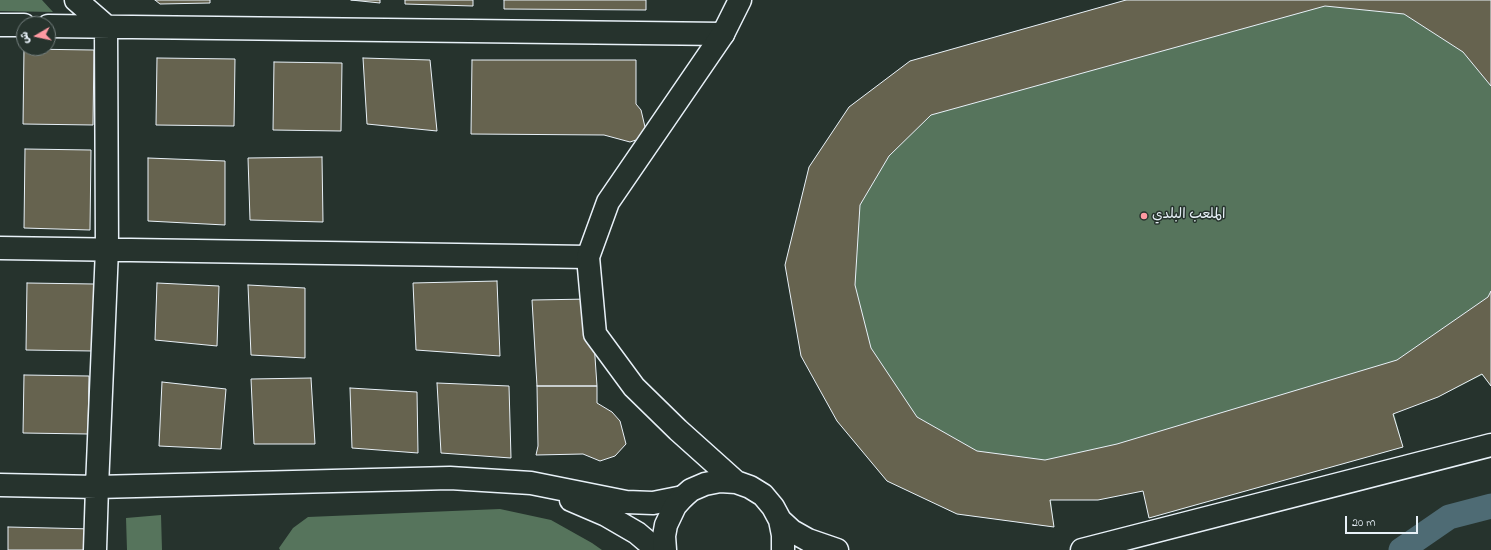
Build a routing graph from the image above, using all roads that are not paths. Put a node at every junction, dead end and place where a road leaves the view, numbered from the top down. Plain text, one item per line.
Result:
1 (76, 0) edge
2 (740, 0) edge
3 (0, 25) edge
4 (16, 25) edge
5 (56, 26) edge
6 (106, 26) junction
7 (723, 34) junction
8 (0, 248) edge
9 (107, 250) junction
10 (588, 257) junction
11 (678, 430) junction
12 (1491, 445) edge
13 (736, 482) junction
14 (531, 483) junction
15 (0, 485) edge
16 (97, 487) junction
17 (687, 494) junction
18 (780, 520) junction
19 (95, 550) edge
20 (657, 550) edge
21 (665, 550) edge
22 (782, 550) edge
23 (837, 550) edge
24 (1082, 550) edge

1 - 6 street
2 - 7 street
3 - 4 street
5 - 6 street
6 - 7 street
6 - 9 street
7 - 10 street
8 - 9 street
9 - 10 street
9 - 16 street
10 - 11 street
11 - 13 street
11 - 17 street
12 - 24 street
13 - 17 street
13 - 18 street
14 - 16 street
14 - 17 street
14 - 20 street
15 - 16 street
16 - 19 street
17 - 21 street
18 - 22 street
18 - 23 street

